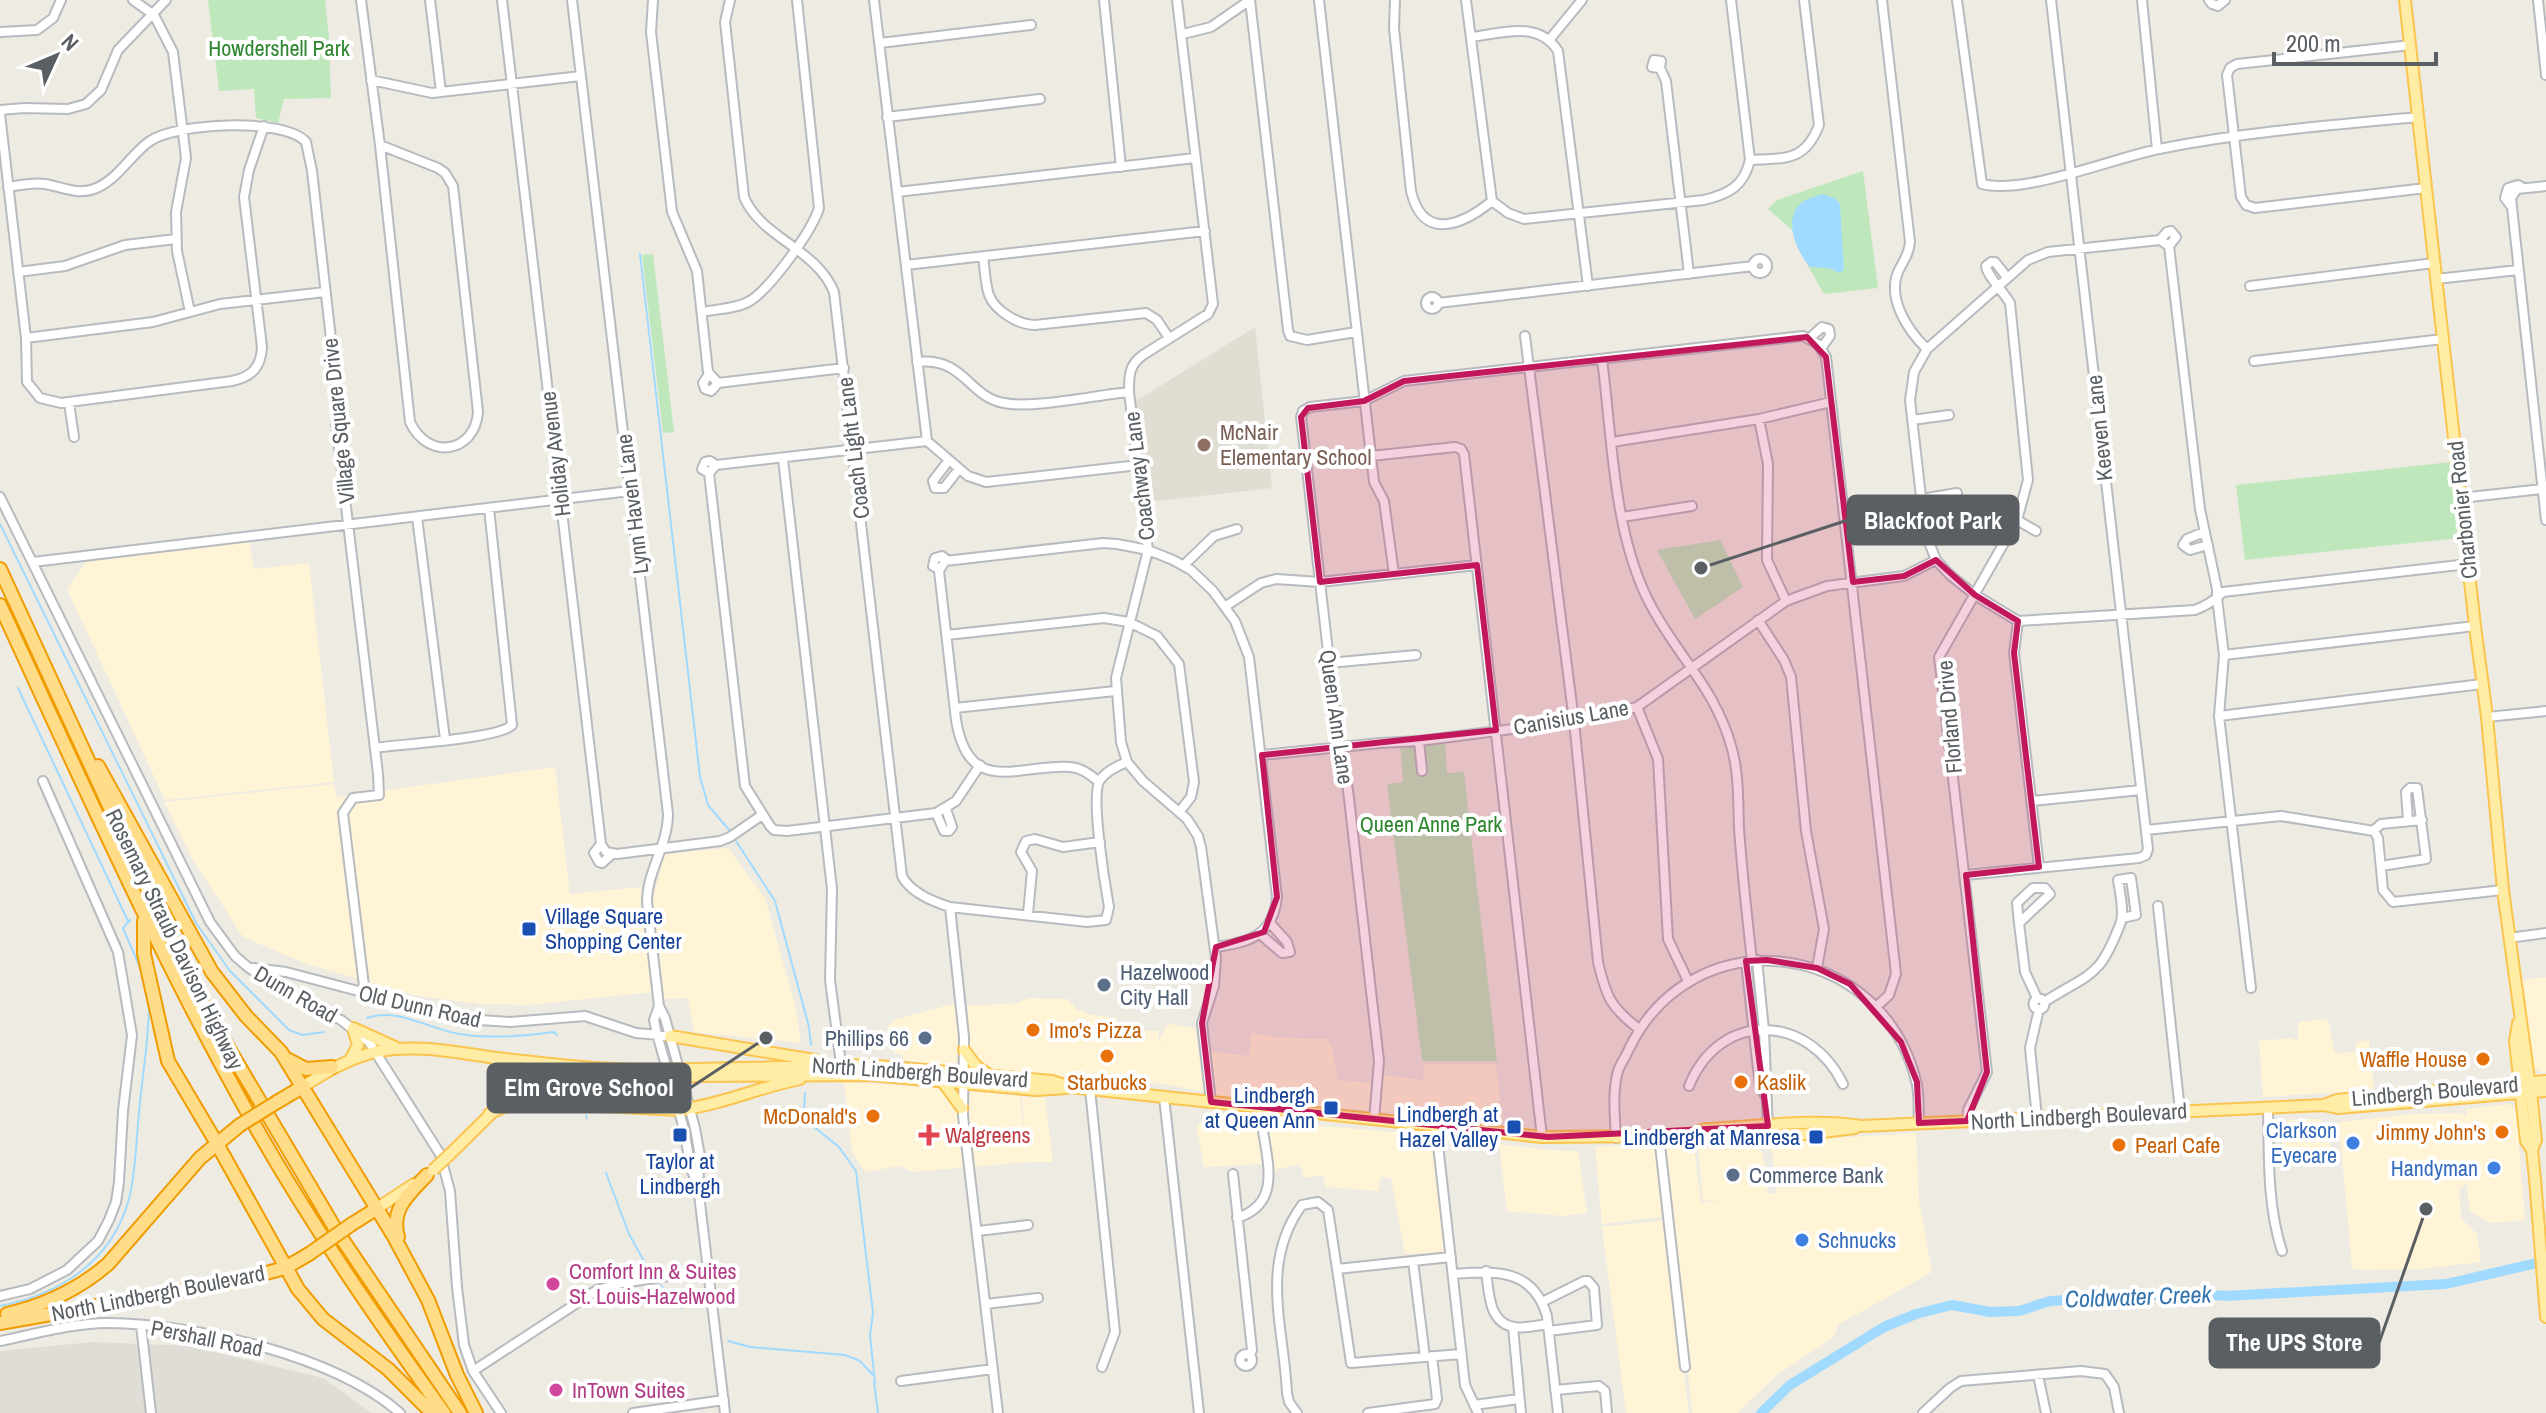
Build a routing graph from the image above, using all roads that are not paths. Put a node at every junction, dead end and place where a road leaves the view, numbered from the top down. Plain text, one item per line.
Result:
1 (61, 0) edge
2 (133, 0) edge
3 (166, 0) edge
4 (361, 0) edge
5 (430, 0) edge
6 (502, 0) edge
7 (572, 0) edge
8 (653, 0) edge
9 (730, 0) edge
10 (797, 0) edge
11 (874, 0) edge
12 (1104, 0) edge
13 (1177, 0) edge
14 (1250, 0) edge
15 (1319, 0) edge
16 (1395, 0) edge
17 (1466, 0) edge
18 (1582, 0) edge
19 (1731, 0) edge
20 (1804, 0) edge
21 (1882, 0) edge
22 (1957, 0) edge
23 (2051, 0) edge
24 (2142, 0) edge
25 (2209, 0) edge
26 (2225, 0) edge
27 (2405, 0) edge
28 (2538, 0) edge
29 (154, 15) junction
30 (2543, 24) edge
31 (1031, 25) dead end
32 (0, 32) edge
33 (1183, 34) junction
34 (1472, 37) junction
35 (1550, 39) junction
36 (880, 43) junction
37 (2411, 45) junction
38 (1660, 68) dead end
39 (2546, 75) edge
40 (581, 76) junction
41 (371, 80) junction
42 (512, 86) junction
43 (441, 92) junction
44 (1040, 99) dead end
45 (0, 112) edge
46 (887, 117) junction
47 (2419, 117) junction
48 (264, 126) junction
49 (183, 131) junction
50 (2234, 137) junction
51 (380, 145) junction
52 (2157, 149) junction
53 (1195, 158) junction
54 (1750, 160) junction
55 (1121, 167) junction
56 (2070, 174) junction
57 (2546, 186) edge
58 (8, 187) junction
59 (2426, 188) junction
60 (897, 192) junction
61 (1492, 201) junction
62 (1681, 202) junction
63 (1579, 212) junction
64 (1205, 231) junction
65 (176, 239) junction
66 (797, 248) junction
67 (2079, 249) junction
68 (983, 257) junction
69 (2434, 263) junction
70 (906, 265) junction
71 (1753, 266) dead end
72 (2518, 270) junction
73 (18, 272) junction
74 (1689, 274) junction
75 (2006, 276) junction
76 (2436, 279) junction
77 (1998, 284) junction
78 (1588, 286) junction
79 (2250, 286) dead end
80 (325, 292) junction
81 (257, 301) junction
82 (1438, 303) dead end
83 (190, 312) junction
84 (702, 312) junction
85 (1356, 332) junction
86 (1525, 336) dead end
87 (1807, 337) junction
88 (26, 338) junction
89 (1169, 338) junction
90 (2443, 339) junction
91 (1822, 347) junction
92 (1927, 349) junction
93 (1602, 359) junction
94 (2254, 361) dead end
95 (917, 362) junction
96 (1529, 367) junction
97 (844, 368) junction
98 (1129, 392) junction
99 (1364, 401) junction
100 (1831, 402) junction
101 (69, 403) junction
102 (1949, 415) dead end
103 (1759, 419) junction
104 (1912, 420) junction
105 (74, 437) dead end
106 (927, 441) junction
107 (1612, 442) junction
108 (853, 449) junction
109 (1371, 456) junction
110 (783, 459) junction
111 (949, 460) junction
112 (1139, 465) junction
113 (959, 469) junction
114 (2542, 489) junction
115 (630, 491) junction
116 (1957, 493) dead end
117 (0, 497) edge
118 (2461, 498) junction
119 (1921, 499) junction
120 (560, 500) junction
121 (1692, 506) dead end
122 (489, 508) junction
123 (417, 517) junction
124 (1622, 517) junction
125 (2017, 520) junction
126 (2546, 520) edge
127 (349, 525) junction
128 (1237, 529) dead end
129 (2036, 531) dead end
130 (2204, 532) junction
131 (2208, 545) junction
132 (1148, 550) junction
133 (1936, 560) junction
134 (33, 562) junction
135 (2468, 564) junction
136 (1184, 565) junction
137 (1477, 565) junction
138 (0, 569) edge
139 (1394, 574) junction
140 (1320, 582) junction
141 (1853, 582) junction
142 (1975, 595) junction
143 (2217, 598) junction
144 (1786, 601) junction
145 (0, 605) edge
146 (1226, 606) junction
147 (2120, 616) junction
148 (1758, 620) junction
149 (2018, 621) junction
150 (1129, 622) junction
151 (2475, 626) junction
152 (947, 635) junction
153 (1416, 655) dead end
154 (2224, 655) junction
155 (1329, 663) junction
156 (1693, 668) junction
157 (2482, 684) junction
158 (1115, 691) junction
159 (62, 702) junction
160 (1637, 707) junction
161 (955, 708) junction
162 (2546, 711) edge
163 (2219, 716) junction
164 (2487, 717) junction
165 (1574, 721) junction
166 (1496, 730) junction
167 (445, 739) junction
168 (1419, 741) junction
169 (1339, 747) junction
170 (375, 748) junction
171 (1262, 755) junction
172 (1127, 762) junction
173 (980, 765) junction
174 (1422, 771) dead end
175 (43, 781) dead end
176 (1098, 781) junction
177 (2141, 790) junction
178 (2032, 801) junction
179 (946, 809) junction
180 (1180, 811) junction
181 (936, 813) junction
182 (762, 815) junction
183 (896, 817) junction
184 (2422, 820) junction
185 (2408, 821) junction
186 (2230, 823) junction
187 (824, 827) junction
188 (2146, 830) junction
189 (2373, 831) junction
190 (1100, 842) junction
191 (661, 848) junction
192 (2381, 866) junction
193 (2039, 867) junction
194 (1966, 875) junction
195 (2503, 890) junction
196 (2158, 906) dead end
197 (950, 907) junction
198 (1028, 914) junction
199 (144, 916) junction
200 (2122, 918) junction
201 (1270, 923) junction
202 (2019, 923) junction
203 (2546, 933) edge
204 (1260, 934) junction
205 (2509, 938) junction
206 (1216, 947) junction
207 (1751, 961) junction
208 (249, 968) junction
209 (1817, 968) junction
210 (286, 972) junction
211 (296, 975) junction
212 (269, 981) junction
213 (1688, 981) junction
214 (2251, 988) dead end
215 (365, 994) junction
216 (291, 995) junction
217 (2040, 1003) junction
218 (659, 1006) junction
219 (1876, 1007) junction
220 (2519, 1019) junction
221 (353, 1028) junction
222 (1639, 1029) junction
223 (1764, 1030) junction
224 (1753, 1031) junction
225 (657, 1034) junction
226 (670, 1036) junction
227 (400, 1049) junction
228 (964, 1050) junction
229 (377, 1052) junction
230 (283, 1056) junction
231 (490, 1057) junction
232 (350, 1060) junction
233 (841, 1064) junction
234 (2527, 1066) junction
235 (332, 1067) junction
236 (292, 1068) junction
237 (696, 1072) junction
238 (651, 1074) junction
239 (822, 1074) junction
240 (990, 1076) junction
241 (962, 1079) junction
242 (2546, 1080) edge
243 (943, 1082) junction
244 (1843, 1084) dead end
245 (304, 1086) junction
246 (1689, 1086) dead end
247 (1070, 1087) junction
248 (2525, 1088) junction
249 (1090, 1089) junction
250 (2546, 1093) edge
251 (1765, 1095) junction
252 (2498, 1096) junction
253 (1164, 1097) junction
254 (1211, 1102) junction
255 (2324, 1105) junction
256 (193, 1106) junction
257 (2297, 1106) joint
258 (1261, 1107) junction
259 (2268, 1107) junction
260 (691, 1108) junction
261 (962, 1108) junction
262 (679, 1110) junction
263 (2522, 1110) junction
264 (2180, 1111) junction
265 (489, 1114) junction
266 (2533, 1116) junction
267 (2037, 1118) junction
268 (1374, 1120) junction
269 (1967, 1121) junction
270 (1919, 1123) junction
271 (1436, 1127) junction
272 (1768, 1131) junction
273 (1659, 1136) junction
274 (1542, 1137) junction
275 (1616, 1138) junction
276 (216, 1142) junction
277 (2532, 1150) junction
278 (200, 1158) junction
279 (430, 1172) junction
280 (1233, 1174) dead end
281 (698, 1186) junction
282 (376, 1209) junction
283 (1237, 1218) junction
284 (1028, 1225) dead end
285 (978, 1231) junction
286 (2282, 1251) dead end
287 (1451, 1257) junction
288 (1413, 1261) junction
289 (285, 1268) junction
290 (1337, 1269) junction
291 (412, 1270) junction
292 (708, 1270) junction
293 (1486, 1271) junction
294 (1454, 1274) junction
295 (0, 1296) edge
296 (1038, 1298) dead end
297 (1542, 1302) junction
298 (986, 1304) junction
299 (0, 1316) edge
300 (2546, 1317) edge
301 (0, 1323) edge
302 (141, 1325) junction
303 (1513, 1327) junction
304 (1548, 1328) junction
305 (0, 1341) edge
306 (466, 1351) junction
307 (1461, 1354) junction
308 (1250, 1355) dead end
309 (1428, 1357) junction
310 (488, 1362) junction
311 (1102, 1367) dead end
312 (1685, 1367) dead end
313 (993, 1369) junction
314 (473, 1371) junction
315 (2038, 1375) junction
316 (901, 1381) dead end
317 (1555, 1390) junction
318 (1519, 1399) junction
319 (724, 1400) junction
320 (1476, 1409) edge
321 (1927, 1412) edge
322 (151, 1413) edge
323 (400, 1413) edge
324 (432, 1413) edge
325 (444, 1413) edge
326 (460, 1413) edge
327 (476, 1413) edge
328 (501, 1413) edge
329 (633, 1413) edge
330 (725, 1413) edge
331 (998, 1413) edge
332 (1199, 1413) edge
333 (1297, 1413) edge
334 (1368, 1413) edge
335 (1521, 1413) edge
336 (1558, 1413) edge
337 (1607, 1413) edge
338 (2046, 1413) edge
339 (2119, 1413) edge

1 - 32 street
2 - 29 street
3 - 29 street
4 - 41 street
5 - 43 street
6 - 42 street, Holiday Avenue
7 - 40 street, Lynn Haven Lane
8 - 84 street
9 - 66 street, Coach Light Lane
10 - 66 street
11 - 36 street
12 - 55 street
13 - 33 street, Coachway Lane
14 - 33 street
14 - 85 street
15 - 85 street
16 - 61 street
17 - 34 street
18 - 35 street
19 - 54 street
20 - 54 street
21 - 92 street
22 - 56 street
23 - 56 street, Keeven Lane
24 - 52 street
25 - 26 street
27 - 37 main road, Charbonier Road
28 - 30 street
29 - 45 street
29 - 49 street
30 - 39 street
31 - 36 street
33 - 53 street, Coachway Lane
34 - 35 street
34 - 61 street
35 - 63 street
36 - 46 street
37 - 47 main road, Charbonier Road
37 - 50 street
38 - 62 street
40 - 42 street
40 - 115 street, Lynn Haven Lane
41 - 43 street
41 - 51 street
42 - 43 street
42 - 120 street, Holiday Avenue
44 - 46 street
45 - 58 street
46 - 60 street
47 - 50 street
47 - 59 main road, Charbonier Road
48 - 49 street, Village Square Drive
48 - 80 street, Village Square Drive
48 - 81 street
49 - 58 street, Village Square Drive
49 - 65 street
50 - 52 street
50 - 59 street
51 - 51 street
52 - 56 street
53 - 55 street
53 - 64 street, Coachway Lane
54 - 62 street
55 - 60 street
56 - 67 street, Keeven Lane
57 - 72 street
58 - 73 street
59 - 69 main road, Charbonier Road
60 - 70 street
61 - 63 street
62 - 63 street
62 - 74 street
63 - 78 street
64 - 68 street
64 - 89 street, Coachway Lane
65 - 73 street
65 - 83 street
66 - 84 street
66 - 97 street, Coach Light Lane
67 - 75 street
67 - 130 street
67 - 147 street, Keeven Lane
68 - 70 street
68 - 89 street
69 - 76 main road, Charbonier Road
69 - 79 street
70 - 95 street
71 - 74 street
72 - 76 street
72 - 114 street
73 - 88 street
74 - 78 street
75 - 77 street
75 - 77 street
76 - 90 main road, Charbonier Road
77 - 92 street
77 - 125 street, Florland Drive
78 - 82 street
80 - 81 street
80 - 127 street, Village Square Drive
81 - 83 street
81 - 101 street
83 - 88 street
84 - 97 street
85 - 99 street
86 - 96 street
87 - 91 street
87 - 91 street
87 - 93 street
88 - 101 street
89 - 98 street, Coachway Lane
90 - 94 street
90 - 118 main road, Charbonier Road
91 - 100 street
92 - 104 street
93 - 96 street
93 - 107 street
95 - 98 street
95 - 106 street
96 - 99 street
96 - 165 street
97 - 108 street, Coach Light Lane
98 - 112 street, Coachway Lane
99 - 109 street
99 - 140 street, Queen Ann Lane
100 - 103 street
100 - 141 street
101 - 105 street
102 - 104 street
103 - 107 street
103 - 144 street
104 - 119 street
106 - 108 street
106 - 111 street
107 - 124 street
108 - 110 street
108 - 183 street, Coach Light Lane
109 - 137 street
109 - 139 street
110 - 182 street
110 - 187 street
111 - 113 street
111 - 113 street
112 - 113 street
112 - 132 street, Coachway Lane
114 - 118 street
114 - 126 street
115 - 120 street
115 - 191 street, Lynn Haven Lane
116 - 119 street
117 - 134 street, Dunn Road
118 - 135 main road, Charbonier Road
119 - 133 street
120 - 122 street
120 - 191 street, Holiday Avenue
121 - 124 street
122 - 123 street
122 - 167 street
123 - 127 street
123 - 167 street
124 - 156 street
125 - 129 street
125 - 142 street, Florland Drive
127 - 134 street
127 - 170 street, Village Square Drive
128 - 136 street
130 - 131 street
130 - 131 street
131 - 143 street
132 - 136 street
132 - 150 street, Coachway Lane
132 - 152 street
133 - 141 street, Canisius Lane
133 - 142 street
134 - 208 street, Dunn Road
135 - 143 street
135 - 151 main road, Charbonier Road
136 - 146 street
137 - 139 street
137 - 166 street
138 - 159 highway, Rosemary Straub Davison Highway
139 - 140 street
140 - 146 street
140 - 155 street, Queen Ann Lane
141 - 144 street, Canisius Lane
141 - 219 street
142 - 149 street
142 - 194 street, Florland Drive
143 - 147 street
143 - 154 street
144 - 148 street, Canisius Lane
145 - 199 highway, Rosemary Straub Davison Highway
146 - 171 street
147 - 149 street
147 - 177 street, Keeven Lane
148 - 156 street, Canisius Lane
148 - 209 street
149 - 178 street
150 - 152 street
150 - 158 street, Coachway Lane
150 - 180 street
151 - 154 street
151 - 157 main road, Charbonier Road
152 - 161 street
153 - 155 street
154 - 163 street
155 - 169 street, Queen Ann Lane
156 - 160 street, Canisius Lane
156 - 207 street
157 - 163 street
157 - 164 main road, Charbonier Road
158 - 161 street
158 - 172 street, Coachway Lane
159 - 230 highway
159 - 326 highway, Rosemary Straub Davison Highway
160 - 165 street, Canisius Lane
160 - 213 street
161 - 173 street
162 - 164 street
163 - 186 street
164 - 195 main road, Charbonier Road
165 - 166 street, Canisius Lane
165 - 222 street
166 - 168 street, Canisius Lane
166 - 274 street
167 - 170 street
168 - 169 street, Canisius Lane
168 - 174 street
169 - 171 street, Canisius Lane
169 - 268 street, Queen Ann Lane
170 - 215 street, Village Square Drive
171 - 201 street
172 - 176 street
172 - 180 street
173 - 176 street
173 - 179 street
175 - 295 street
176 - 190 street
177 - 178 street
177 - 188 street, Keeven Lane
178 - 193 street
179 - 181 street
179 - 181 street
180 - 206 street
181 - 183 street
182 - 187 street
182 - 191 street, Holiday Avenue
183 - 187 street
183 - 197 street, Coach Light Lane
184 - 185 street
184 - 185 street
184 - 192 street
185 - 189 street
186 - 188 street
186 - 189 street
186 - 214 street
187 - 233 street
188 - 193 street, Keeven Lane
189 - 192 street
190 - 198 street
190 - 198 street
191 - 218 street, Lynn Haven Lane
192 - 195 street
193 - 194 street
194 - 269 street, Florland Drive
195 - 205 main road, Charbonier Road
196 - 264 street
197 - 198 street
197 - 228 street
199 - 256 highway
199 - 325 highway, Rosemary Straub Davison Highway
200 - 200 street
200 - 217 street
201 - 204 street
201 - 204 street
202 - 202 street
202 - 217 street
203 - 205 street
204 - 206 street
205 - 220 main road, Charbonier Road
206 - 254 street
207 - 209 street
207 - 213 street
207 - 223 street
207 - 224 street
208 - 210 street, Old Dunn Road
208 - 212 street, Dunn Road
209 - 219 street
210 - 211 street, Old Dunn Road
210 - 212 street
211 - 215 street, Old Dunn Road
211 - 216 street
212 - 216 street, Dunn Road
213 - 222 street
215 - 225 street, Old Dunn Road
216 - 221 street, Dunn Road
217 - 267 street
218 - 225 street, Lynn Haven Lane
218 - 226 street, Lynn Haven Lane
219 - 270 street
220 - 234 main road, Charbonier Road
220 - 248 main road, Charbonier Road
221 - 227 main road
221 - 229 street, Dunn Road
221 - 232 main road
222 - 275 street
223 - 224 street
223 - 244 street
223 - 251 street
224 - 246 street
224 - 251 street
225 - 226 street, Old Dunn Road
225 - 262 street, Lynn Haven Lane
226 - 233 main road
226 - 260 street, Lynn Haven Lane
227 - 229 main road, North Lindbergh Boulevard
227 - 231 main road, North Lindbergh Boulevard
228 - 240 main road
228 - 241 street
229 - 232 main road, North Lindbergh Boulevard
229 - 306 street, Dunn Road
230 - 235 highway
230 - 236 highway
231 - 238 main road, North Lindbergh Boulevard
231 - 265 main road
232 - 235 main road, North Lindbergh Boulevard
233 - 237 main road, North Lindbergh Boulevard
233 - 241 main road, North Lindbergh Boulevard
234 - 242 main road
234 - 248 main road, Charbonier Road
235 - 236 highway
235 - 245 main road, North Lindbergh Boulevard
236 - 245 highway
237 - 238 main road, North Lindbergh Boulevard, bridge
237 - 239 main road, North Lindbergh Boulevard
238 - 265 main road, North Lindbergh Boulevard
239 - 243 main road, North Lindbergh Boulevard
239 - 260 main road
240 - 241 main road, North Lindbergh Boulevard
240 - 247 main road, North Lindbergh Boulevard
241 - 243 main road, North Lindbergh Boulevard
241 - 247 main road, North Lindbergh Boulevard
241 - 261 street
242 - 248 main road, Lindbergh Boulevard
243 - 261 main road
245 - 276 highway, North Lindbergh Boulevard, bridge
245 - 282 highway
247 - 249 main road, North Lindbergh Boulevard
248 - 250 main road, Lindbergh Boulevard
248 - 252 main road, Lindbergh Boulevard
248 - 255 main road, Lindbergh Boulevard
248 - 263 main road
248 - 266 main road
249 - 253 main road, North Lindbergh Boulevard
249 - 311 street
250 - 266 main road
251 - 272 street
252 - 255 main road, Lindbergh Boulevard
252 - 263 main road
253 - 254 main road, North Lindbergh Boulevard
253 - 332 street
254 - 258 main road, North Lindbergh Boulevard
255 - 257 main road, Lindbergh Boulevard
256 - 276 highway
256 - 278 highway
257 - 259 main road, North Lindbergh Boulevard
258 - 268 main road, North Lindbergh Boulevard
258 - 283 street
259 - 264 main road, North Lindbergh Boulevard
259 - 286 street
260 - 262 main road
260 - 281 street, Lynn Haven Lane
261 - 285 street
262 - 265 main road
262 - 281 street, Lynn Haven Lane
263 - 277 main road
264 - 267 main road, North Lindbergh Boulevard
265 - 279 main road, North Lindbergh Boulevard, bridge
266 - 277 main road
267 - 269 main road, North Lindbergh Boulevard
268 - 271 main road, North Lindbergh Boulevard
269 - 270 main road, North Lindbergh Boulevard
270 - 272 main road, North Lindbergh Boulevard
271 - 274 main road, North Lindbergh Boulevard
271 - 287 street
272 - 273 main road, North Lindbergh Boulevard
273 - 275 main road, North Lindbergh Boulevard
273 - 312 street
274 - 275 main road, North Lindbergh Boulevard
276 - 278 highway, North Lindbergh Boulevard
276 - 289 highway
277 - 300 main road
278 - 299 highway, North Lindbergh Boulevard
279 - 282 main road, North Lindbergh Boulevard
279 - 291 highway
280 - 283 street
281 - 292 street
282 - 289 highway, North Lindbergh Boulevard, bridge
282 - 291 highway
283 - 308 street
284 - 285 street
285 - 298 street
287 - 288 street
287 - 294 street
288 - 290 street
288 - 309 street
289 - 301 highway, North Lindbergh Boulevard
289 - 324 highway
290 - 309 street
290 - 333 street
291 - 327 highway
292 - 310 street
292 - 319 street
293 - 294 street
293 - 297 street
293 - 303 street
294 - 307 street
296 - 298 street
297 - 304 street
297 - 304 street
298 - 313 street
302 - 305 street, Pershall Road
302 - 322 street
302 - 323 street, Pershall Road
303 - 304 street
303 - 318 street
304 - 317 street
306 - 310 street
306 - 314 street, Dunn Road
307 - 309 street
307 - 320 street
309 - 334 street
310 - 314 street
313 - 316 street
313 - 331 street
314 - 328 street, Dunn Road
315 - 321 street
315 - 338 street
315 - 339 street
317 - 336 street
317 - 337 street
318 - 320 street
318 - 335 street
319 - 329 street
319 - 330 street

